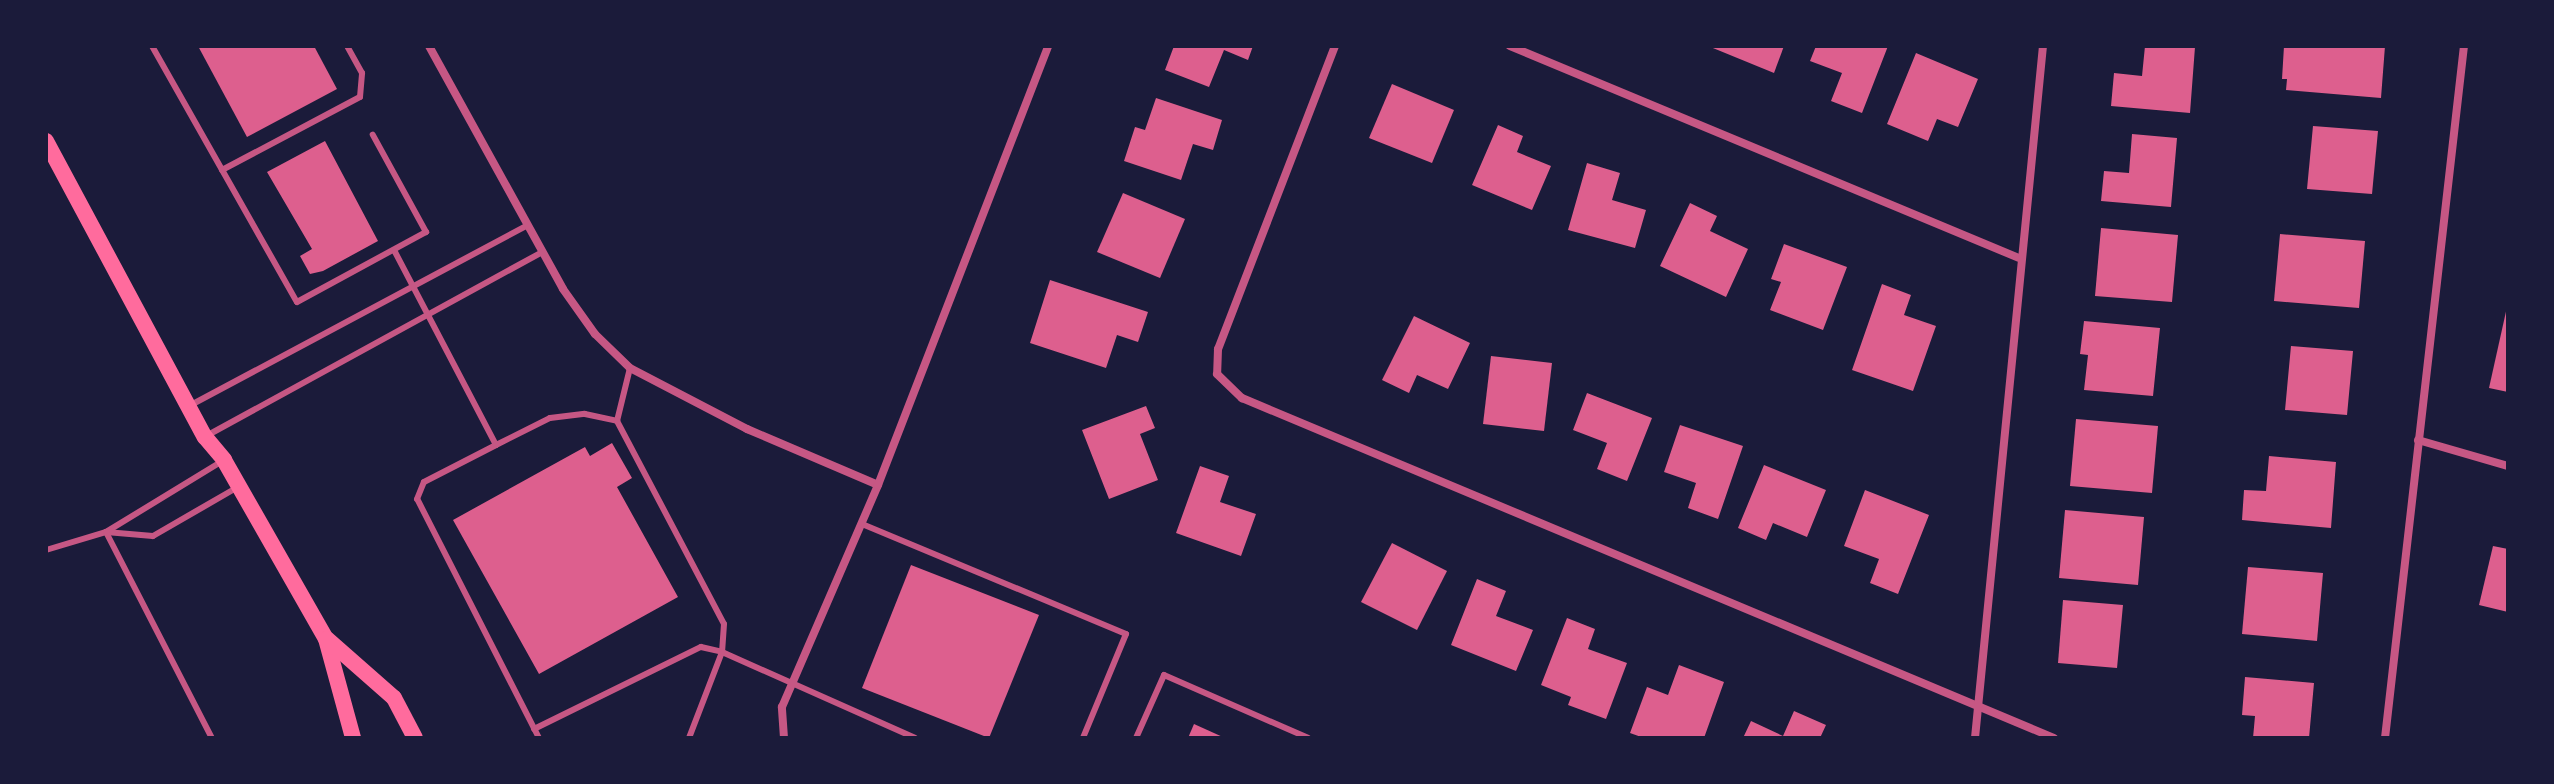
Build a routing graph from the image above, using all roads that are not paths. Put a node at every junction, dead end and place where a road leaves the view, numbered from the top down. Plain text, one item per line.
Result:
1 (152, 46) edge
2 (347, 46) edge
3 (429, 46) edge
4 (1048, 46) edge
5 (1335, 46) edge
6 (1510, 46) edge
7 (2043, 46) edge
8 (2464, 46) edge
9 (373, 135) dead end
10 (46, 141) edge
11 (222, 170) junction
12 (528, 225) junction
13 (394, 250) junction
14 (542, 252) junction
15 (2019, 258) junction
16 (413, 287) junction
17 (428, 315) junction
18 (630, 368) junction
19 (188, 407) junction
20 (617, 421) junction
21 (205, 437) junction
22 (2418, 440) junction
23 (496, 445) junction
24 (224, 460) junction
25 (2508, 466) edge
26 (878, 485) junction
27 (238, 487) junction
28 (862, 524) junction
29 (106, 532) junction
30 (46, 550) edge
31 (326, 639) junction
32 (722, 652) junction
33 (791, 685) junction
34 (1978, 706) junction
35 (534, 729) junction
36 (212, 738) edge
37 (353, 738) edge
38 (415, 738) edge
39 (539, 738) edge
40 (689, 738) edge
41 (784, 738) edge
42 (915, 738) edge
43 (1083, 738) edge
44 (1136, 738) edge
45 (1308, 738) edge
46 (1975, 738) edge
47 (2054, 738) edge
48 (2385, 738) edge

1 - 11 lane
2 - 11 lane
3 - 12 street
4 - 26 street
5 - 34 street
6 - 15 street
7 - 15 street
8 - 22 street
9 - 13 lane
10 - 19 main road
11 - 13 lane
12 - 14 street
12 - 16 lane
13 - 16 lane
14 - 17 lane
14 - 18 street
15 - 34 street
16 - 17 lane
16 - 19 lane
17 - 21 lane
17 - 23 lane
18 - 20 lane
18 - 26 street
19 - 21 main road
20 - 23 lane
20 - 32 lane
21 - 24 main road
22 - 25 street
22 - 48 street
23 - 35 lane
24 - 27 main road
24 - 29 lane
26 - 28 street
27 - 29 lane
27 - 31 main road
28 - 33 street
28 - 43 lane
29 - 30 lane
29 - 36 lane
31 - 37 main road
31 - 38 main road
32 - 33 lane
32 - 35 lane
32 - 40 lane
33 - 41 street
33 - 42 lane
34 - 46 street
34 - 47 street
35 - 39 lane
44 - 45 lane

